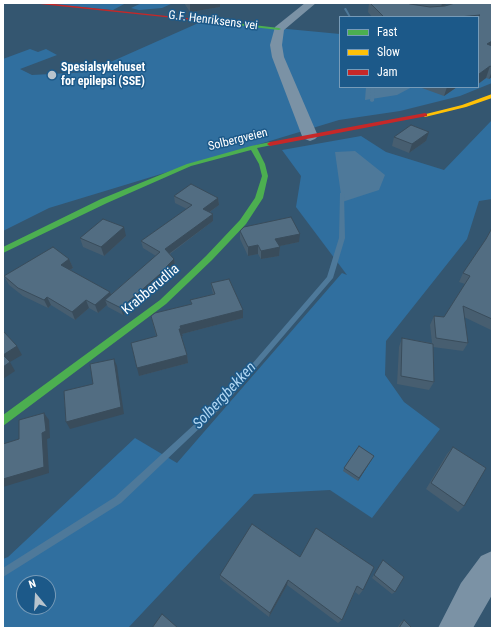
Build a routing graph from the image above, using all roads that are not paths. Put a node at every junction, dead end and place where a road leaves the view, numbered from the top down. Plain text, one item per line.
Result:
1 (32, 3) edge
2 (311, 3) edge
3 (279, 29) junction
4 (492, 96) edge
5 (310, 136) junction
6 (253, 147) junction
7 (3, 250) edge
8 (3, 421) edge
9 (492, 567) edge
10 (455, 628) edge

1 - 3 street, G.F. Henriksens vei
2 - 3 street
3 - 5 street, G.F. Henriksens vei
4 - 5 street, Solbergveien
5 - 6 street, Solbergveien
6 - 7 street, Solbergveien
6 - 8 street, Krabberudlia
9 - 10 street

